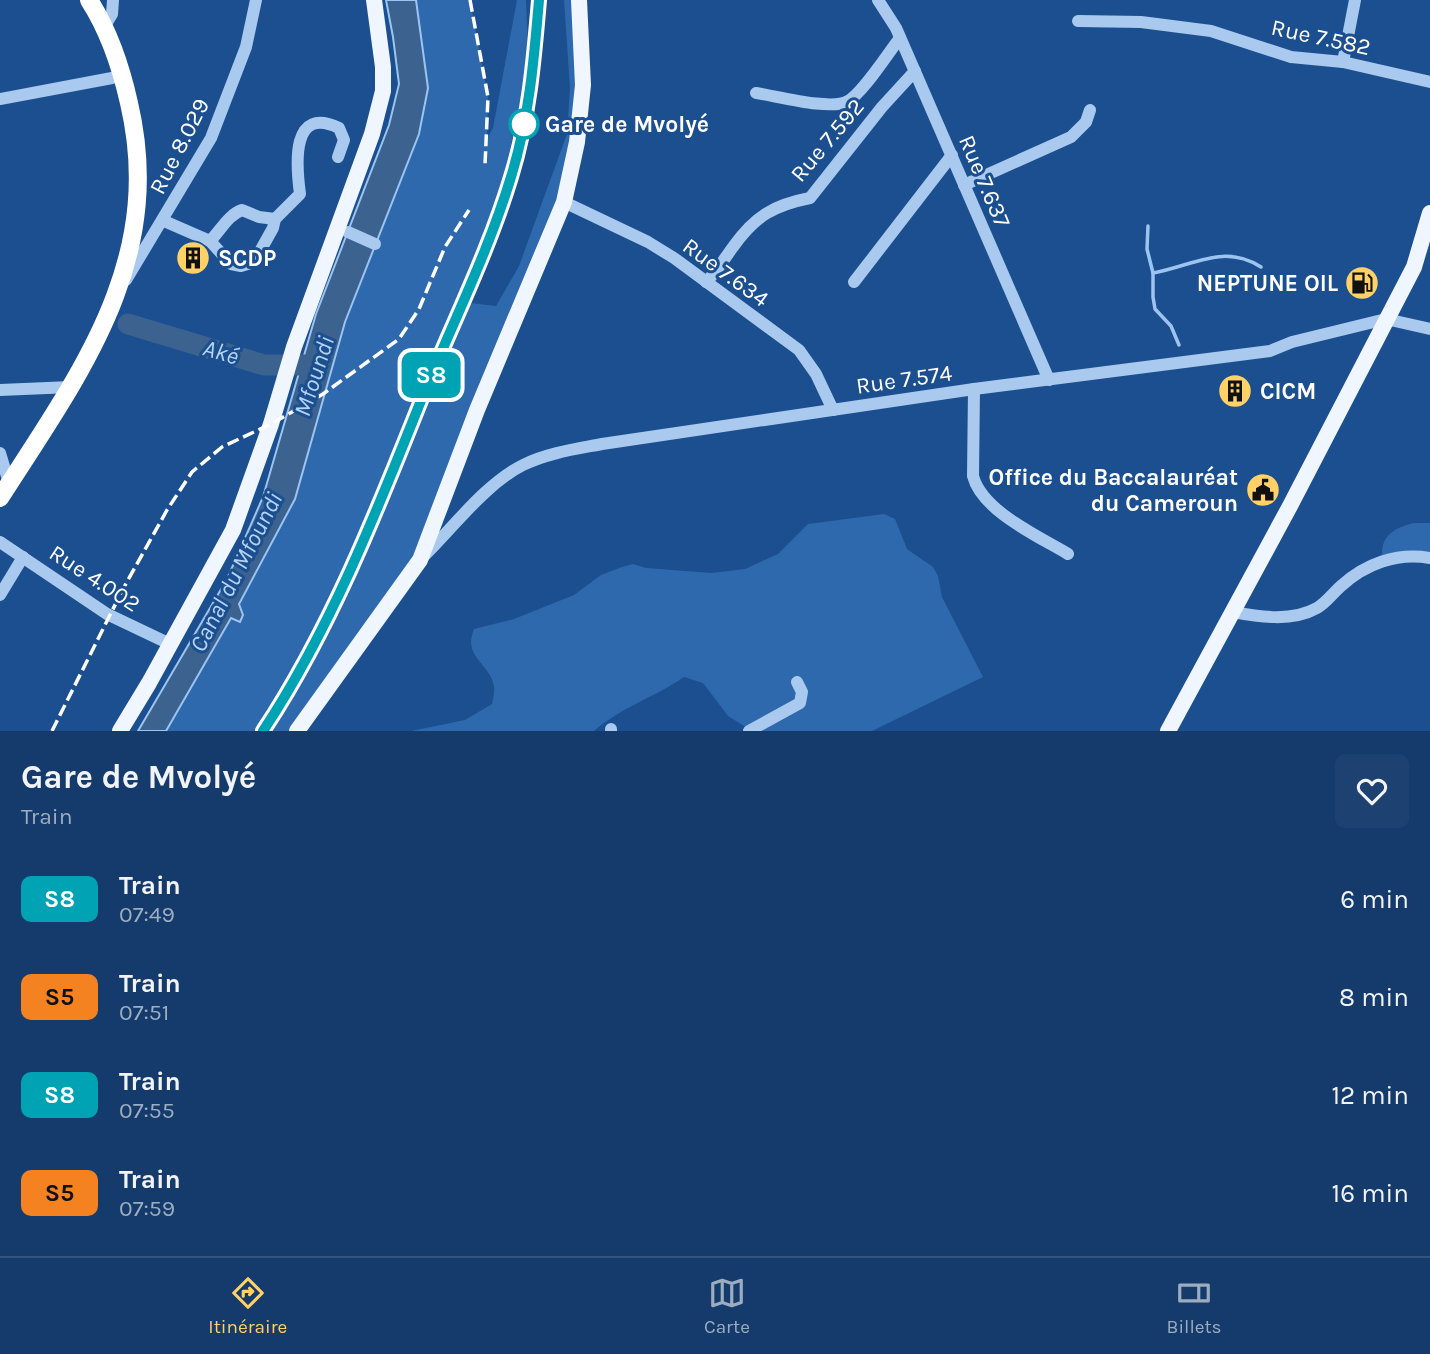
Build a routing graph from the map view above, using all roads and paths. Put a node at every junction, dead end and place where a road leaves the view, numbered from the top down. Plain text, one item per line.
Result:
1 (75, 0) edge
2 (89, 0) edge
3 (113, 0) edge
4 (257, 0) edge
5 (374, 0) edge
6 (579, 0) edge
7 (878, 0) edge
8 (1355, 0) edge
9 (1078, 21) dead end
10 (104, 27) junction
11 (900, 38) junction
12 (1343, 62) junction
13 (915, 71) junction
14 (112, 78) junction
15 (1430, 82) edge
16 (756, 93) dead end
17 (0, 99) edge
18 (1090, 110) dead end
19 (951, 155) junction
20 (338, 157) dead end
21 (964, 185) junction
22 (564, 201) junction
23 (1430, 213) edge
24 (275, 219) junction
25 (164, 221) junction
26 (348, 232) dead end
27 (210, 241) junction
28 (375, 244) dead end
29 (706, 282) junction
30 (854, 282) dead end
31 (116, 297) junction
32 (1386, 320) junction
33 (1430, 329) edge
34 (1049, 380) junction
35 (71, 387) junction
36 (0, 390) edge
37 (974, 390) junction
38 (833, 410) junction
39 (0, 453) edge
40 (5, 490) edge
41 (0, 542) edge
42 (1068, 554) dead end
43 (23, 557) junction
44 (1430, 558) edge
45 (420, 560) junction
46 (0, 596) edge
47 (1233, 612) junction
48 (170, 644) junction
49 (797, 681) dead end
50 (120, 731) edge
51 (297, 731) edge
52 (749, 731) edge
53 (1168, 731) edge

1 - 14 highway
2 - 10 highway
3 - 10 street
4 - 25 street, Rue 8.029
5 - 48 main road
6 - 22 main road
7 - 11 street, Rue 7.637
8 - 12 street
9 - 12 street, Rue 7.582
10 - 31 highway
11 - 13 street, Rue 7.637
11 - 16 street
12 - 15 street, Rue 7.582
13 - 19 street, Rue 7.637
13 - 29 street, Rue 7.592
14 - 17 street
14 - 31 highway
18 - 21 street
19 - 21 street, Rue 7.637
19 - 30 street
20 - 24 street
21 - 34 street, Rue 7.637
22 - 29 street, Rue 7.634
22 - 45 main road
23 - 32 main road
24 - 27 street
24 - 27 street
25 - 27 street
25 - 31 street, Rue 8.029
26 - 28 street
29 - 38 street, Rue 7.634
31 - 35 highway
32 - 33 street, Rue 7.574
32 - 34 street, Rue 7.574
32 - 47 main road
34 - 37 street, Rue 7.574
35 - 36 street
35 - 40 highway
37 - 38 street, Rue 7.574
37 - 42 street
38 - 45 street, Rue 7.574
39 - 40 street
41 - 43 street, Rue 4.002
43 - 46 street
43 - 48 street, Rue 4.002
44 - 47 street
45 - 51 main road
47 - 53 main road
48 - 50 main road
49 - 52 street

